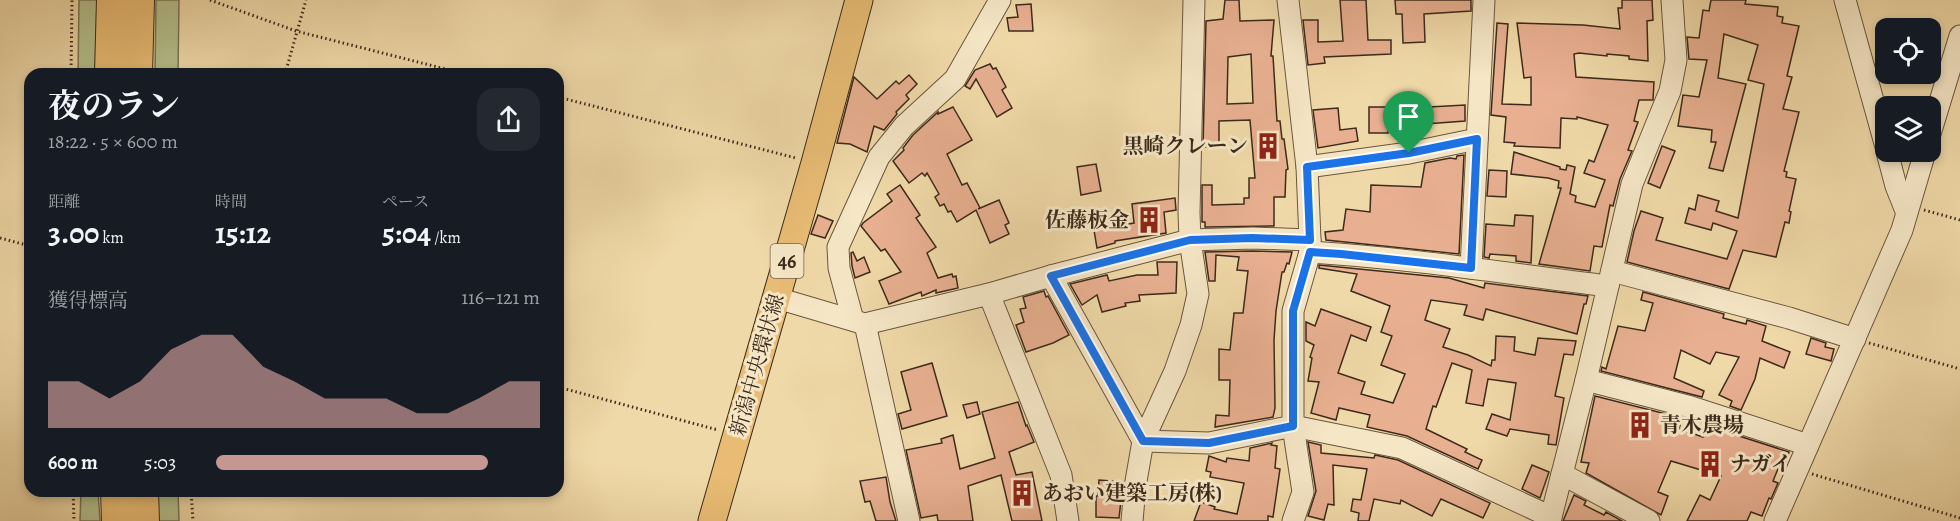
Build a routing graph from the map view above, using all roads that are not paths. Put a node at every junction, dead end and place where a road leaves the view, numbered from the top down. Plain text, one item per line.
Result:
1 (113, 0) edge
2 (138, 0) edge
3 (859, 0) edge
4 (1000, 0) edge
5 (1194, 0) edge
6 (1288, 0) edge
7 (1484, 0) edge
8 (1672, 0) edge
9 (1845, 0) edge
10 (1960, 36) edge
11 (111, 68) edge
12 (136, 68) edge
13 (1941, 98) edge
14 (1875, 108) edge
15 (1477, 139) junction
16 (1890, 162) edge
17 (1922, 162) edge
18 (1307, 167) junction
19 (1907, 208) junction
20 (1190, 240) junction
21 (1310, 246) junction
22 (1471, 268) junction
23 (1051, 276) junction
24 (1610, 279) junction
25 (989, 294) junction
26 (777, 298) junction
27 (859, 322) junction
28 (1855, 339) junction
29 (1586, 380) junction
30 (1293, 426) junction
31 (1143, 441) junction
32 (1808, 445) junction
33 (1562, 474) junction
34 (117, 497) edge
35 (142, 497) edge
36 (1550, 519) edge
37 (118, 521) edge
38 (143, 521) edge
39 (712, 521) edge
40 (909, 521) edge
41 (1068, 521) edge
42 (1132, 521) edge
43 (1293, 521) edge
44 (1649, 521) edge
45 (1775, 521) edge

1 - 11 highway
2 - 12 highway
3 - 26 main road, 新潟中央環状線 / 46
4 - 27 street
5 - 20 street
6 - 18 street
7 - 15 street
8 - 24 street
9 - 14 street
10 - 13 street
15 - 18 street
15 - 22 street
16 - 19 street
17 - 19 street
18 - 21 street
19 - 28 street
20 - 21 street
20 - 23 street
20 - 31 street
21 - 22 street
21 - 30 street
22 - 24 street
23 - 25 street
23 - 31 street
24 - 28 street
24 - 29 street
25 - 27 street
25 - 41 street
26 - 27 street
26 - 39 main road, 新潟中央環状線 / 46
27 - 40 street
28 - 32 street
29 - 32 street
29 - 33 street
30 - 31 street
30 - 36 street
30 - 43 street
31 - 42 street
32 - 45 street
33 - 36 street
33 - 44 street
34 - 37 highway
35 - 38 highway

